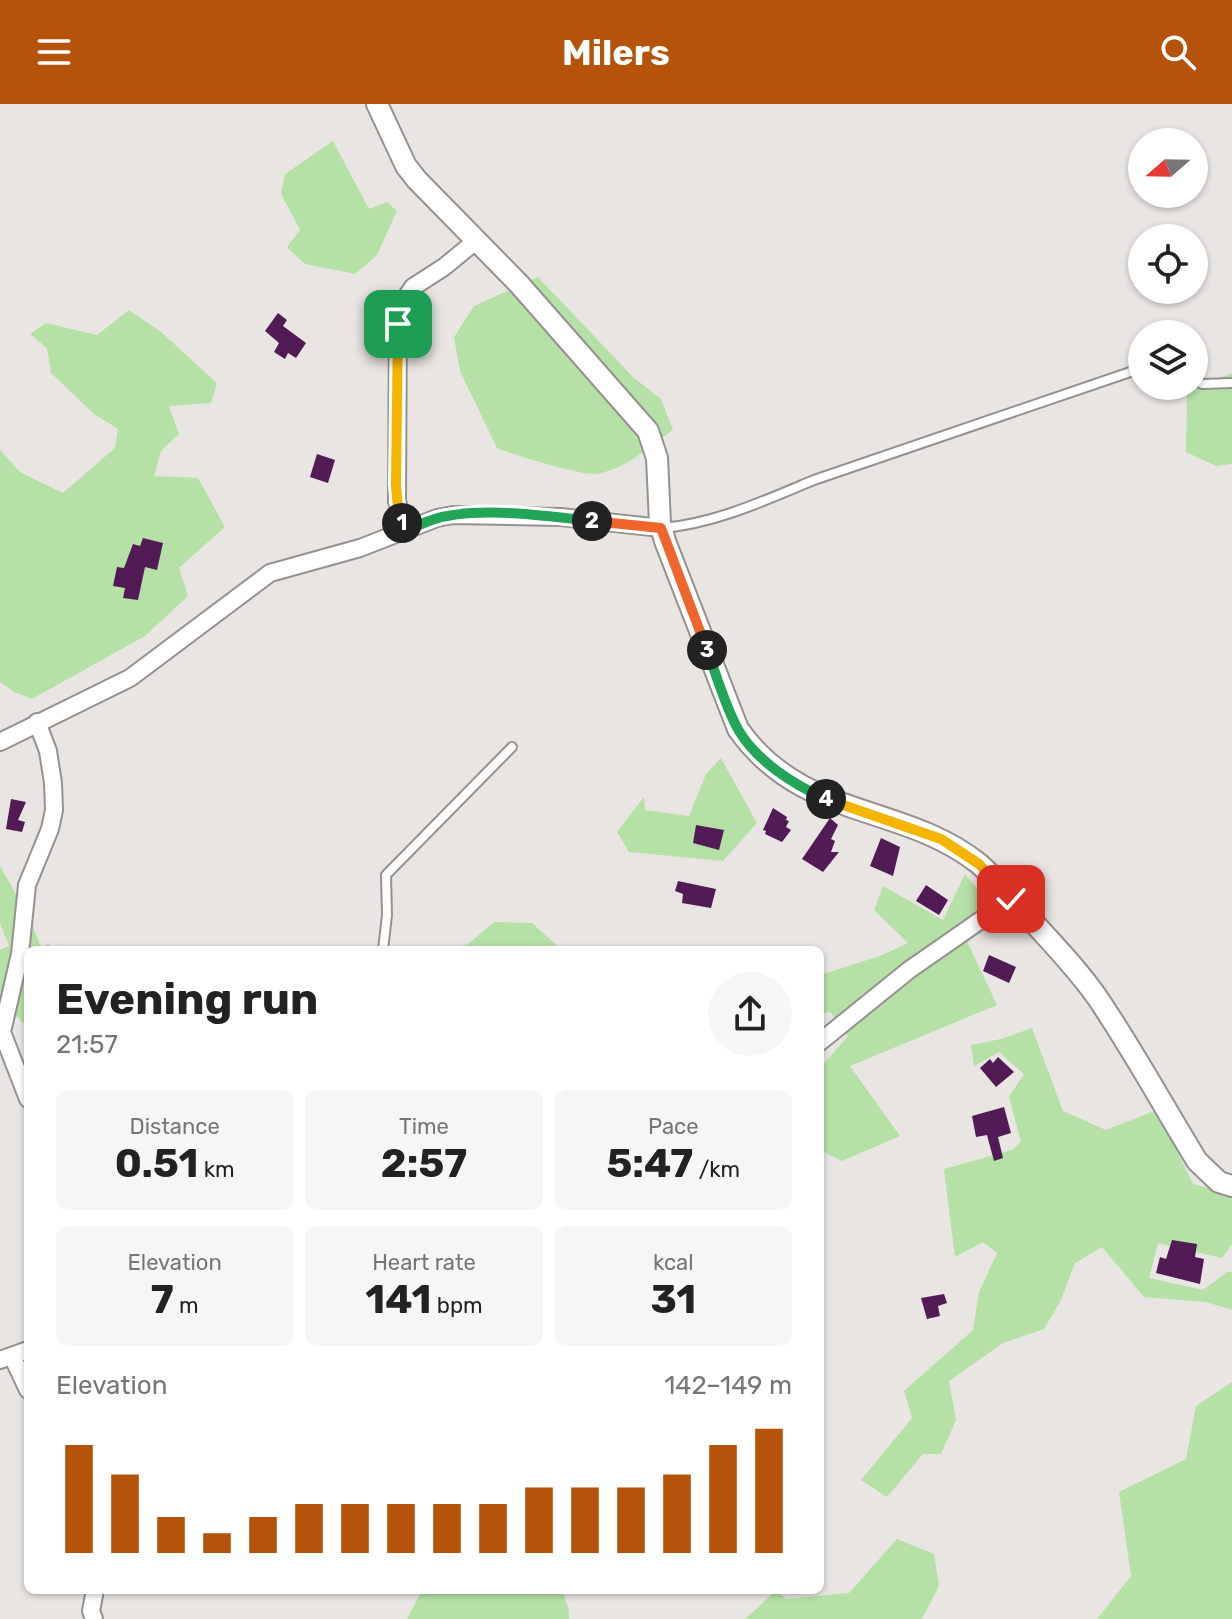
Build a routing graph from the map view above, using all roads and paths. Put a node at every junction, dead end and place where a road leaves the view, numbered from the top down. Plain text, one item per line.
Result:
1 (377, 104) edge
2 (477, 240) junction
3 (1128, 373) edge
4 (1232, 383) edge
5 (1208, 384) edge
6 (661, 528) junction
7 (405, 531) junction
8 (37, 722) junction
9 (0, 742) edge
10 (512, 747) dead end
11 (1011, 899) junction
12 (383, 946) edge
13 (824, 1039) edge
14 (24, 1089) edge
15 (1232, 1186) edge
16 (13, 1355) edge
17 (24, 1381) edge
18 (94, 1594) edge
19 (94, 1619) edge

1 - 2 street
2 - 6 street
2 - 7 street
3 - 6 lane
4 - 5 lane
6 - 7 street
6 - 11 street
7 - 8 street
8 - 9 street
8 - 14 street
10 - 12 lane
11 - 13 street
11 - 15 street
16 - 17 street
18 - 19 street

